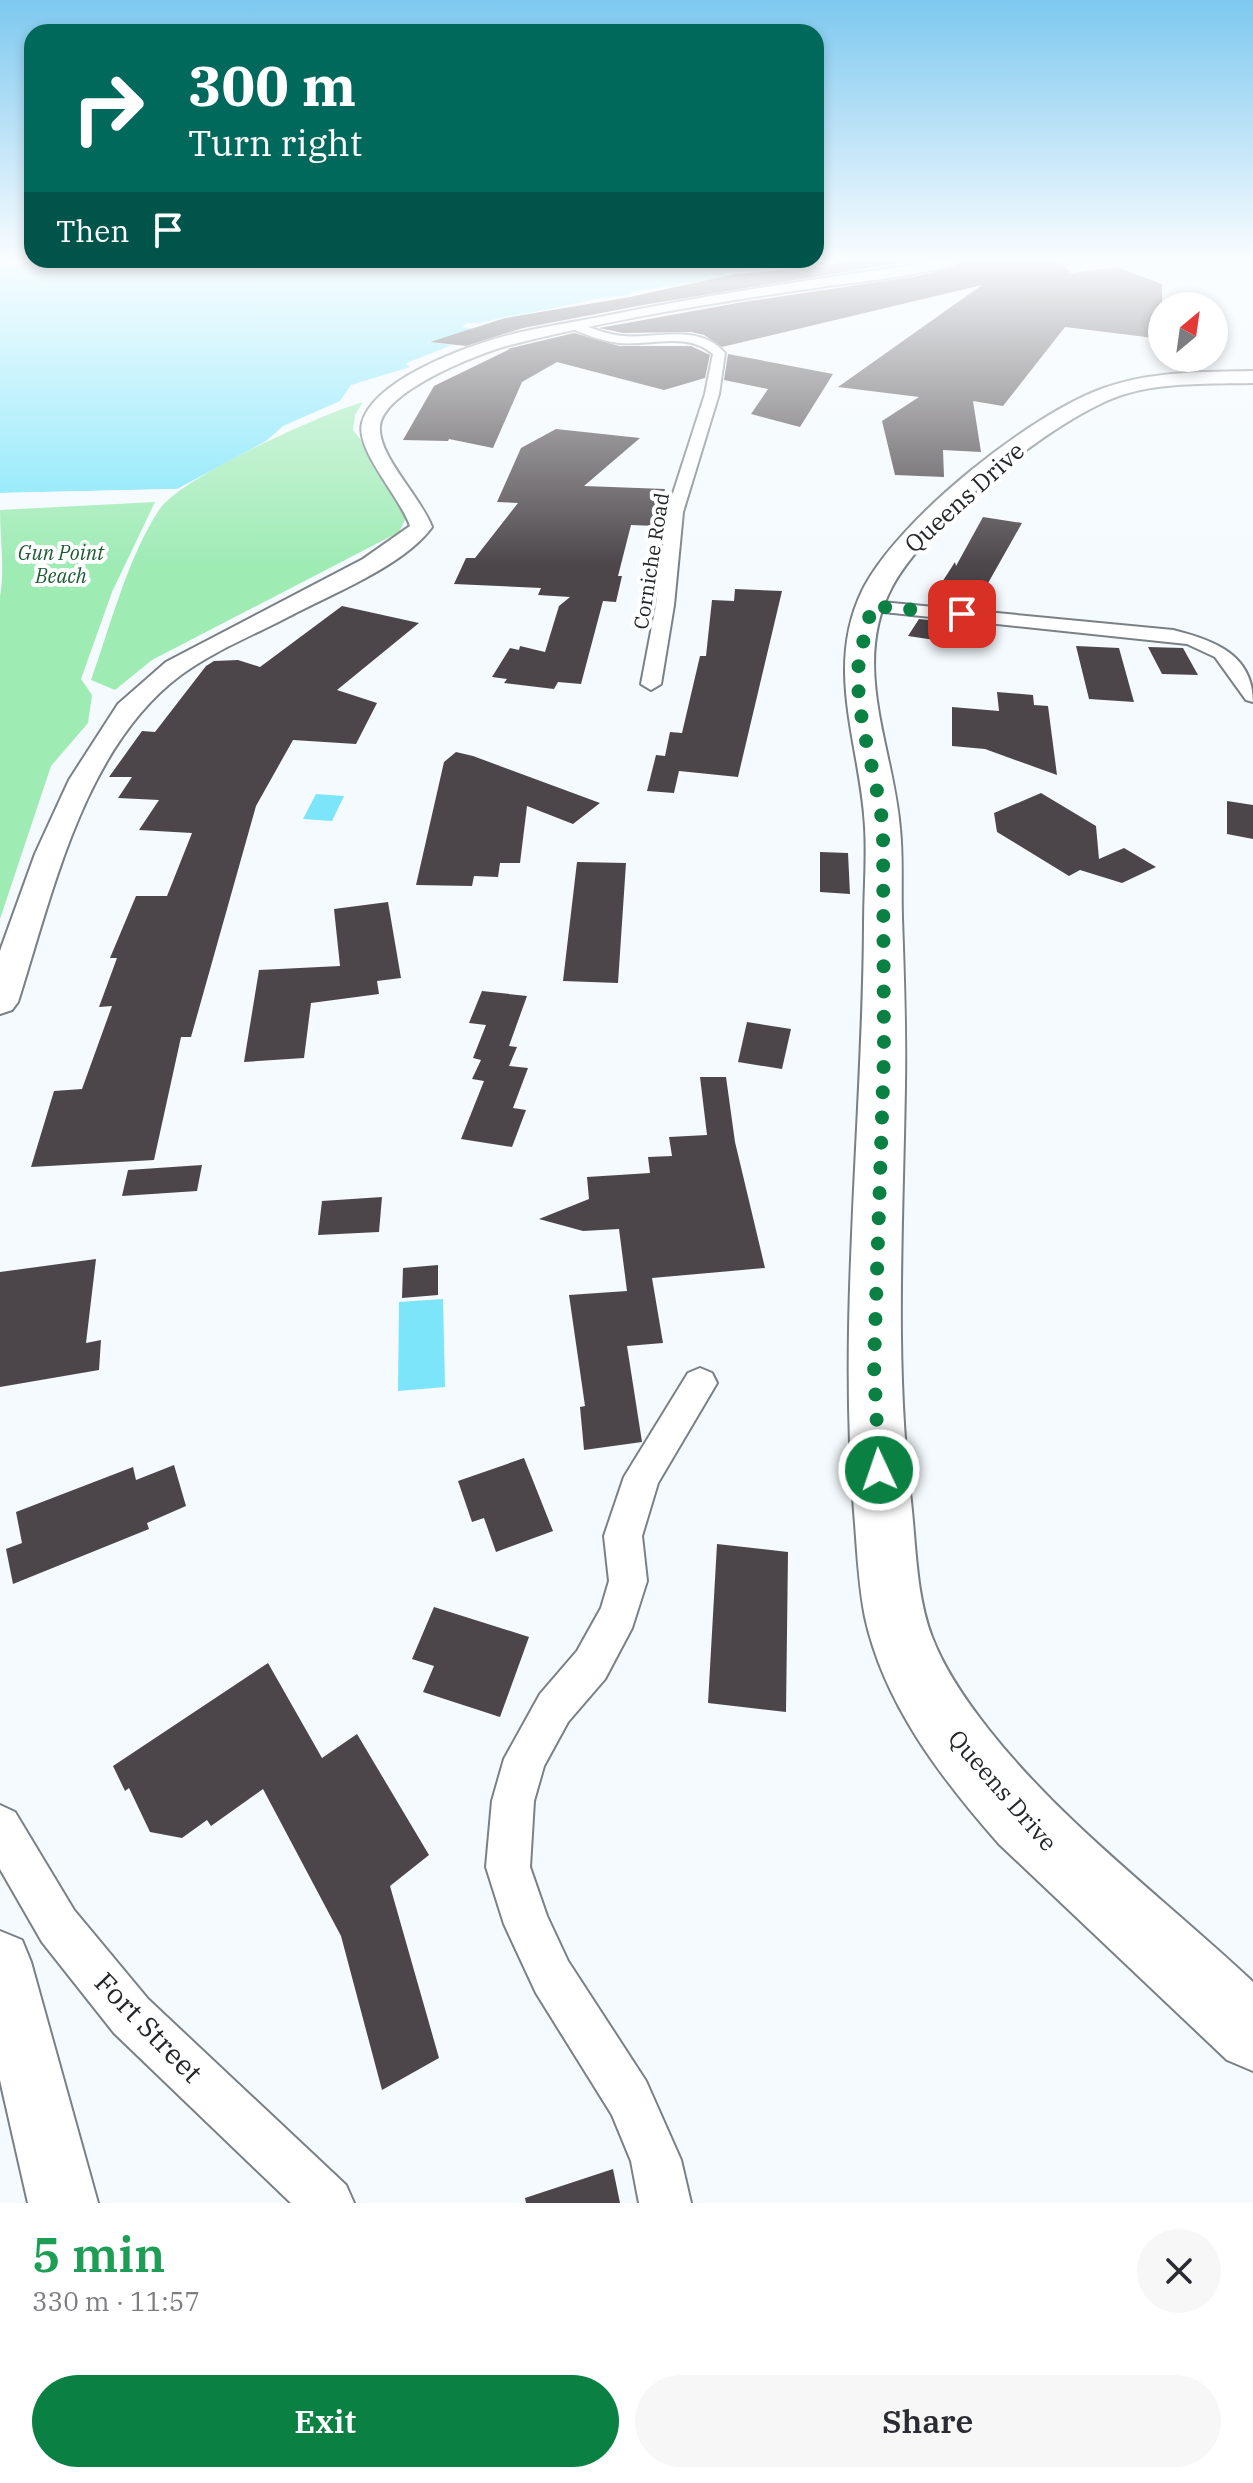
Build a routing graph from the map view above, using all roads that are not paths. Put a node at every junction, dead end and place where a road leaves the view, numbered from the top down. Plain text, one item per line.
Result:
1 (453, 361) edge
2 (718, 361) edge
3 (1253, 377) edge
4 (871, 606) junction
5 (651, 684) dead end
6 (1253, 696) edge
7 (0, 1002) edge
8 (700, 1383) dead end
9 (0, 1827) edge
10 (0, 1962) edge
11 (1253, 2034) edge
12 (63, 2203) edge
13 (328, 2203) edge
14 (665, 2203) edge

1 - 7 main road
2 - 5 street, Corniche Road
3 - 4 main road, Queens Drive
4 - 6 street
4 - 11 main road, Queens Drive
8 - 14 street
9 - 13 street, Fort Street
10 - 12 main road

